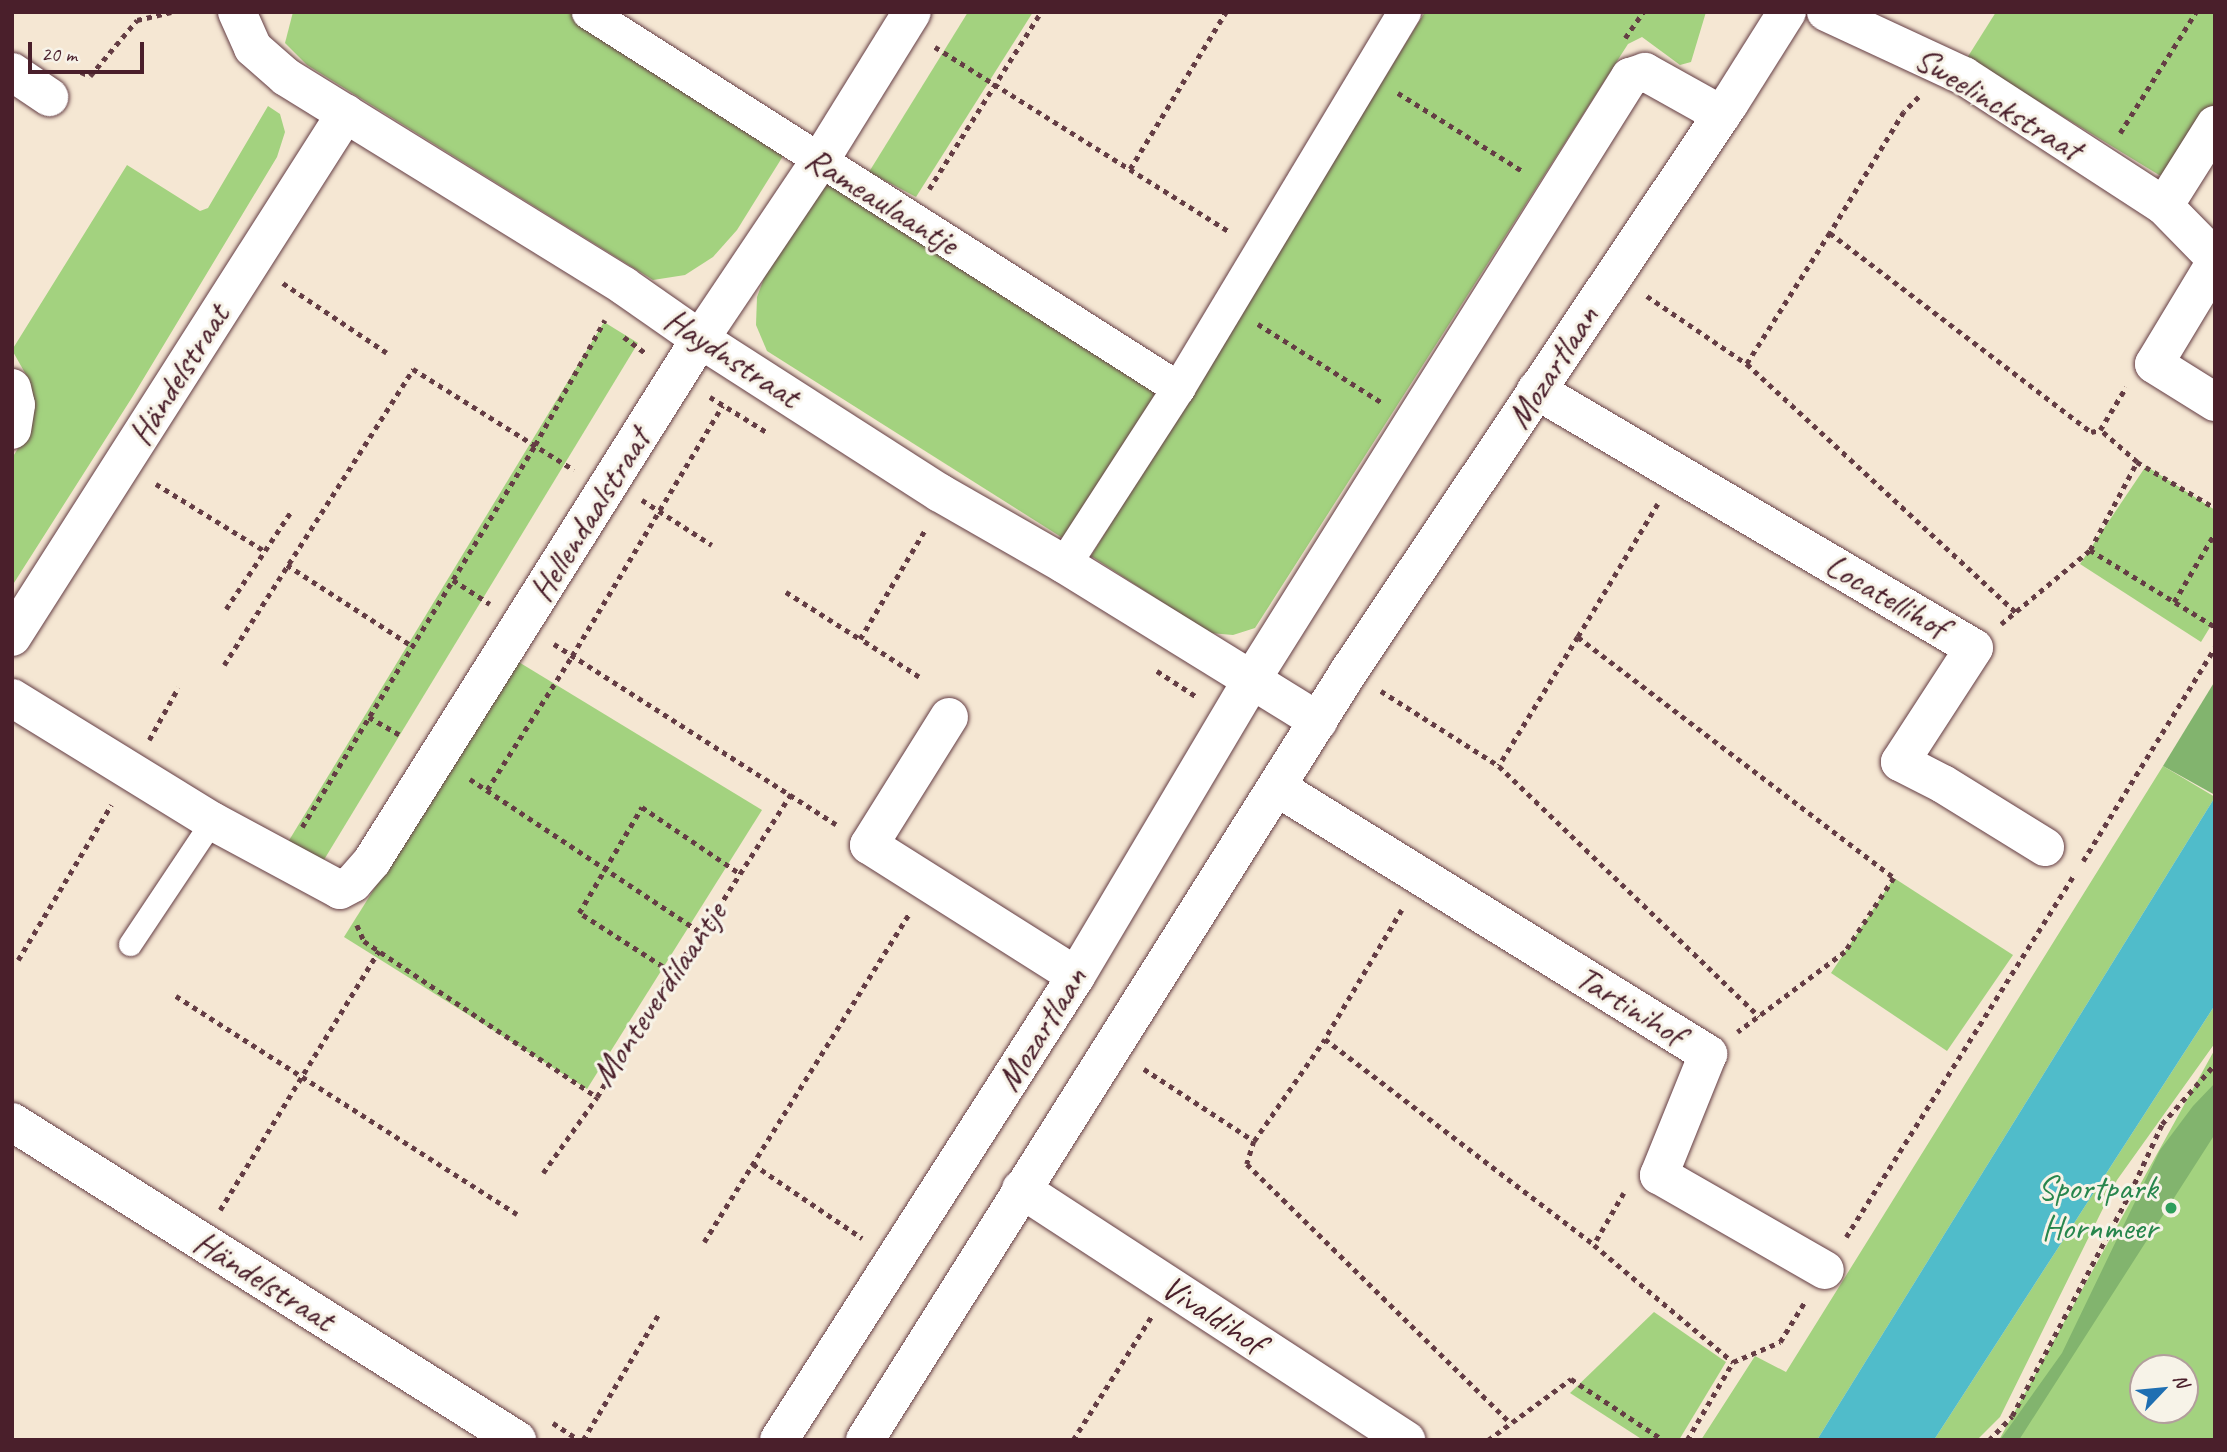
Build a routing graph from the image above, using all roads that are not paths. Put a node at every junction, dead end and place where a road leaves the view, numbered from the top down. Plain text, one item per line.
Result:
1 (237, 12) edge
2 (588, 12) edge
3 (1404, 12) edge
4 (1787, 12) edge
5 (1826, 12) edge
6 (908, 20) edge
7 (12, 72) edge
8 (49, 97) road end
9 (346, 113) junction
10 (1722, 114) junction
11 (2215, 125) edge
12 (818, 162) junction
13 (2164, 206) junction
14 (2215, 260) edge
15 (700, 339) junction
16 (12, 388) edge
17 (1178, 388) junction
18 (1536, 390) junction
19 (2215, 402) edge
20 (12, 430) edge
21 (1064, 564) junction
22 (12, 637) edge
23 (1252, 679) junction
24 (12, 698) edge
25 (949, 717) dead end
26 (1318, 721) junction
27 (1278, 788) junction
28 (212, 821) junction
29 (2045, 847) dead end
30 (130, 944) dead end
31 (1076, 976) junction
32 (12, 1122) edge
33 (1021, 1189) junction
34 (1825, 1270) road end
35 (517, 1440) edge
36 (779, 1440) edge
37 (865, 1440) edge
38 (1406, 1440) edge

1 - 9 street, Haydnstraat
2 - 12 street, Rameaulaantje
3 - 17 street
4 - 10 street, Mozartlaan
5 - 13 street, Sweelinckstraat
6 - 12 street, Hellendaalstraat
7 - 8 street
9 - 15 street, Haydnstraat
9 - 22 street, Händelstraat
10 - 18 street, Mozartlaan
10 - 23 street, Mozartlaan
11 - 13 street
12 - 15 street, Hellendaalstraat
12 - 17 street, Rameaulaantje
13 - 14 street, Sweelinckstraat
14 - 19 street, Sweelinckstraat
15 - 21 street, Haydnstraat
15 - 28 street, Hellendaalstraat
16 - 20 street
17 - 21 street
18 - 26 street, Mozartlaan
18 - 29 street, Locatellihof
21 - 23 street, Haydnstraat
23 - 26 street
23 - 31 street, Mozartlaan
24 - 28 street
25 - 31 street
26 - 27 street, Mozartlaan
27 - 33 street, Mozartlaan
27 - 34 street, Tartinihof
28 - 30 lane
31 - 36 street, Mozartlaan
32 - 35 street, Händelstraat
33 - 37 street, Mozartlaan
33 - 38 street, Vivaldihof

